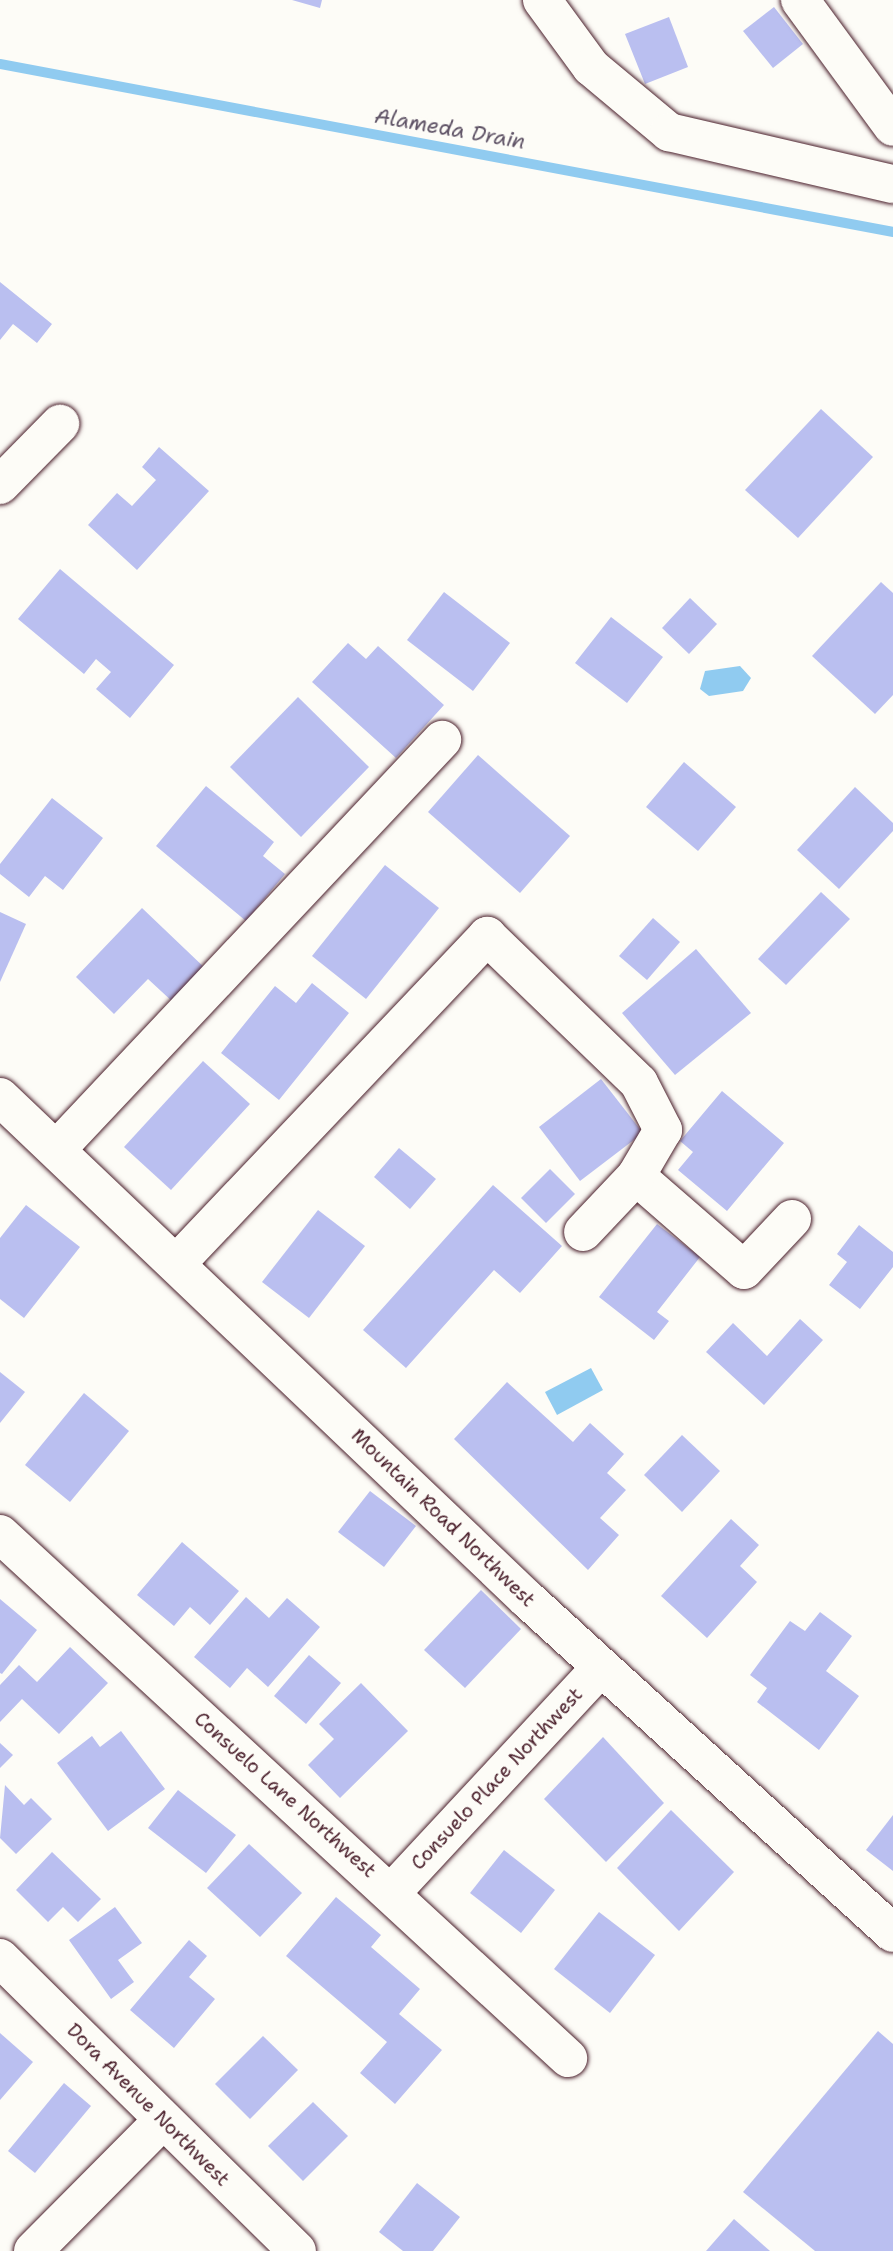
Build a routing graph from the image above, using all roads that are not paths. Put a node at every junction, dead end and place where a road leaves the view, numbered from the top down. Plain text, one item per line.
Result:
1 (542, 0) edge
2 (800, 0) edge
3 (893, 127) edge
4 (893, 184) edge
5 (60, 425) dead end
6 (0, 485) edge
7 (442, 740) dead end
8 (0, 1097) edge
9 (57, 1149) junction
10 (636, 1176) junction
11 (792, 1219) dead end
12 (583, 1232) dead end
13 (177, 1263) junction
14 (0, 1535) edge
15 (601, 1667) junction
16 (393, 1891) junction
17 (893, 1933) edge
18 (0, 1958) edge
19 (568, 2058) dead end
20 (163, 2120) junction
21 (33, 2251) edge
22 (297, 2251) edge

1 - 4 street
2 - 3 street
5 - 6 street
7 - 9 street
8 - 9 street, Mountain Road Northwest
9 - 13 street, Mountain Road Northwest
10 - 11 street
10 - 12 street
10 - 13 street
13 - 15 street, Mountain Road Northwest
14 - 16 street, Consuelo Lane Northwest
15 - 16 street, Consuelo Place Northwest
15 - 17 street, Mountain Road Northwest
16 - 19 street, Consuelo Lane Northwest
18 - 20 street, Dora Avenue Northwest
20 - 21 street
20 - 22 street, Dora Avenue Northwest

